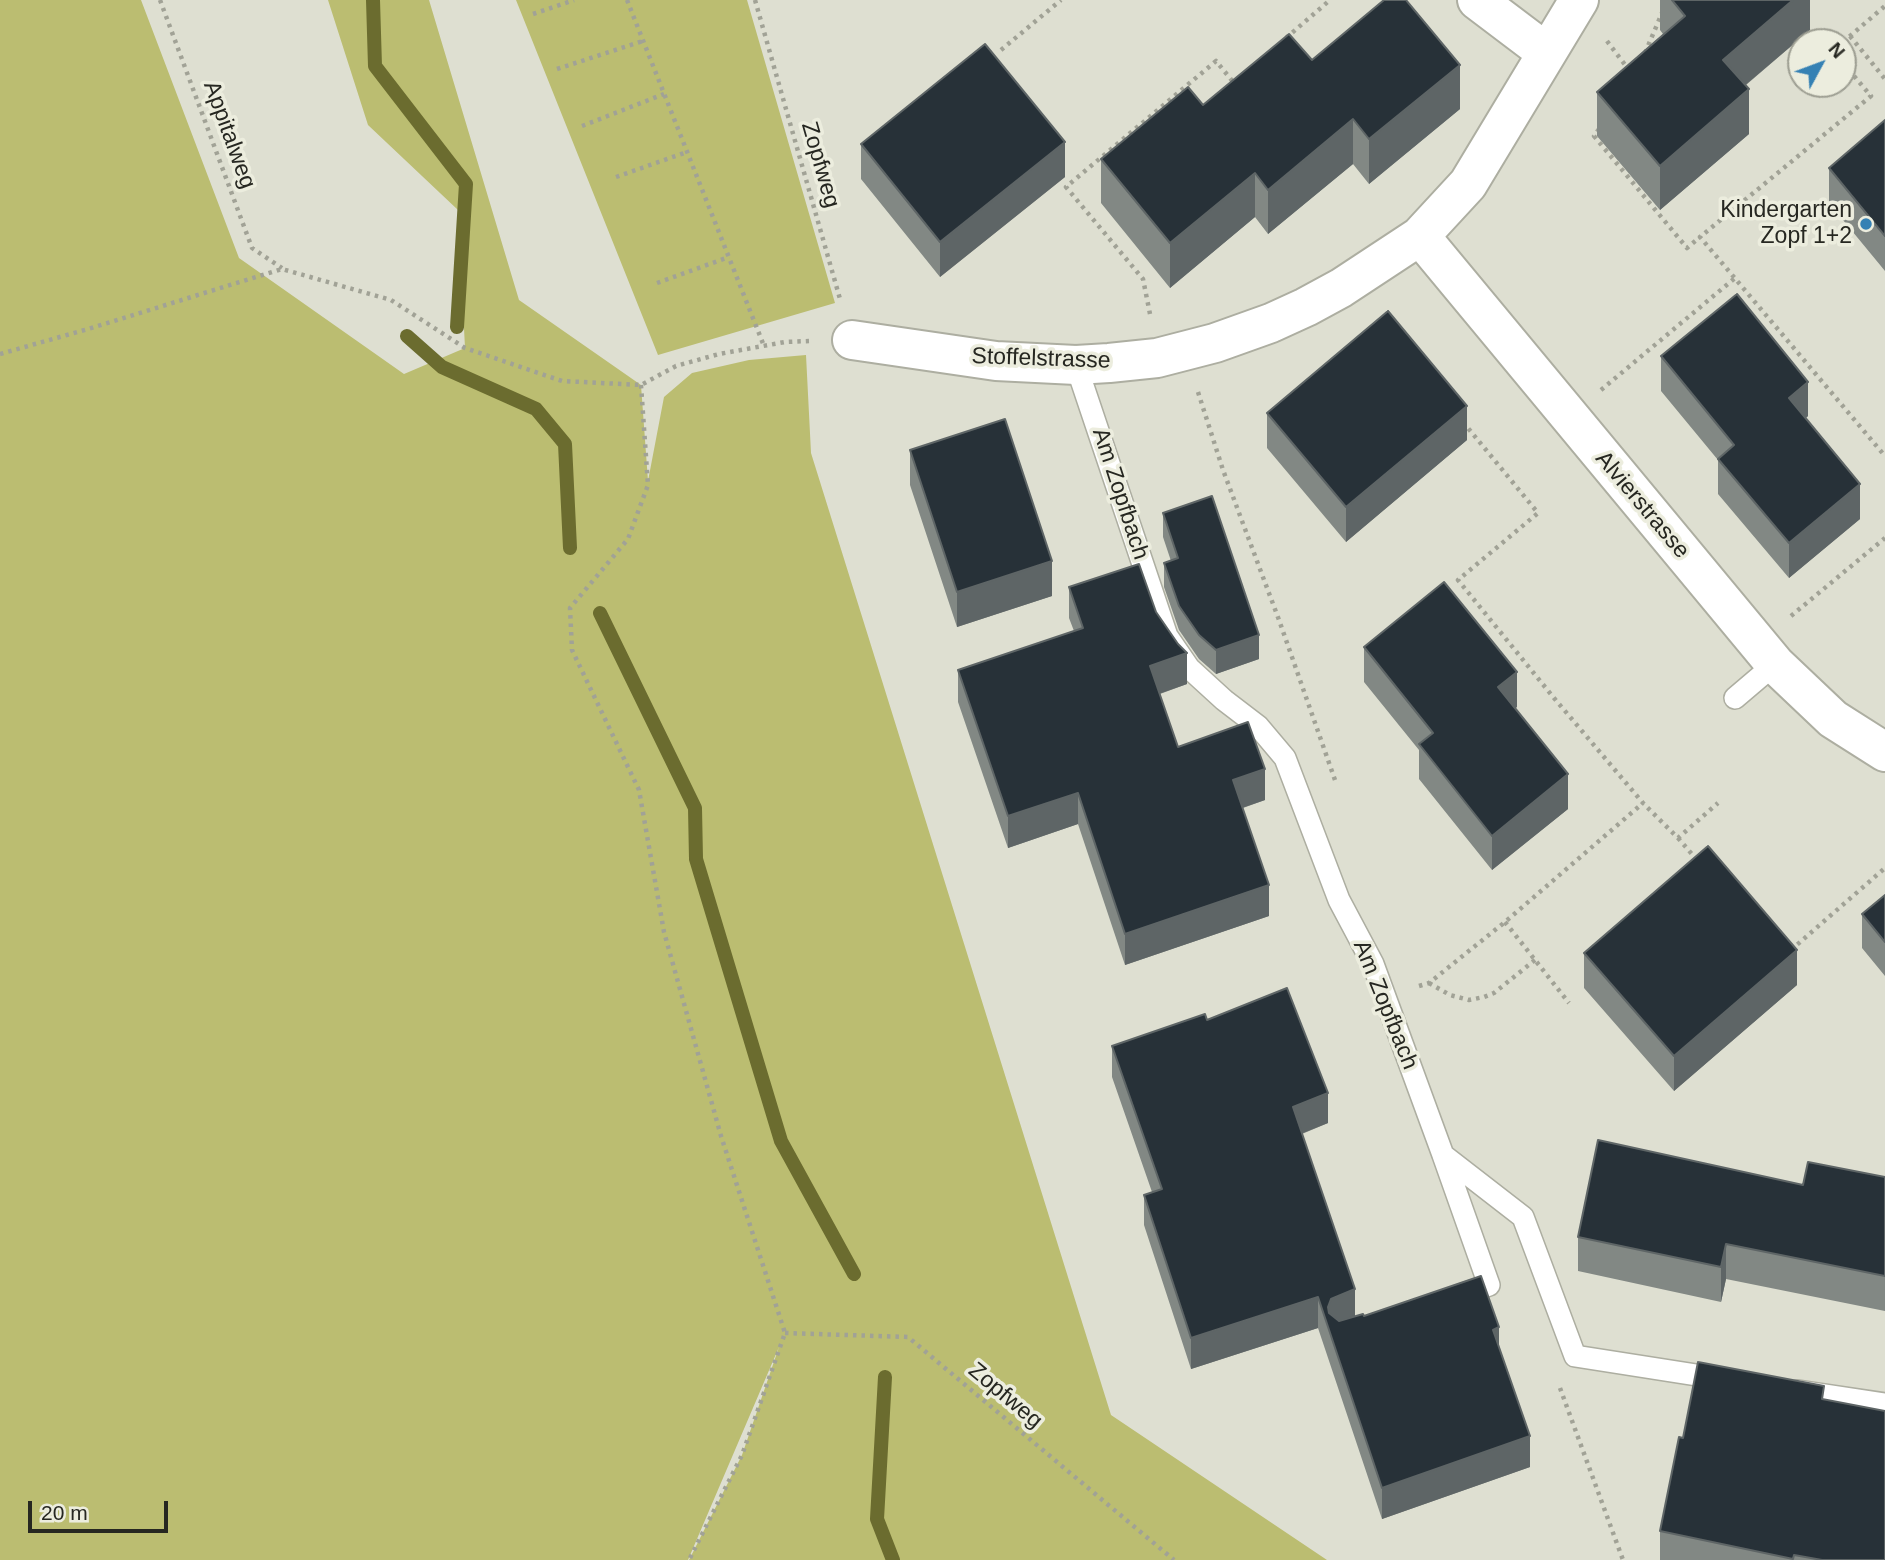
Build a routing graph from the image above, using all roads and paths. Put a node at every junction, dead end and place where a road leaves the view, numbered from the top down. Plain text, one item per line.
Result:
1 (160, 0) edge
2 (574, 0) edge
3 (628, 0) edge
4 (755, 0) edge
5 (1061, 0) edge
6 (1330, 0) edge
7 (1477, 0) edge
8 (1579, 0) edge
9 (1885, 6) edge
10 (1663, 11) dead end
11 (533, 13) dead end
12 (1857, 29) edge
13 (1602, 35) dead end
14 (643, 41) junction
15 (1282, 42) edge
16 (1857, 46) edge
17 (1001, 50) dead end
18 (1547, 54) junction
19 (1644, 55) edge
20 (557, 69) dead end
21 (1243, 76) edge
22 (1635, 78) edge
23 (1885, 79) edge
24 (1857, 80) edge
25 (664, 94) junction
26 (582, 125) dead end
27 (1602, 125) edge
28 (687, 152) junction
29 (617, 177) dead end
30 (1420, 236) junction
31 (1700, 237) junction
32 (729, 257) junction
33 (282, 269) junction
34 (1735, 278) junction
35 (657, 283) dead end
36 (852, 340) junction
37 (764, 346) junction
38 (0, 354) edge
39 (1157, 358) junction
40 (1076, 365) junction
41 (641, 385) junction
42 (1198, 391) dead end
43 (1569, 416) junction
44 (1460, 418) edge
45 (1885, 456) edge
46 (1885, 538) edge
47 (1766, 654) junction
48 (1735, 698) dead end
49 (1885, 752) edge
50 (1338, 788) dead end
51 (1643, 803) junction
52 (1718, 803) dead end
53 (1678, 838) junction
54 (1700, 864) edge
55 (1885, 867) edge
56 (1505, 922) junction
57 (1788, 951) edge
58 (1535, 960) junction
59 (1430, 983) junction
60 (1411, 988) dead end
61 (1569, 1003) dead end
62 (1443, 1156) junction
63 (1439, 1303) edge
64 (785, 1333) junction
65 (1575, 1356) junction
66 (1737, 1381) edge
67 (1777, 1388) edge
68 (1885, 1404) edge
69 (689, 1560) edge
70 (1174, 1560) edge
71 (1623, 1560) edge

1 - 33 path, Appitalweg
2 - 11 path
3 - 14 path
4 - 36 path, Zopfweg
5 - 17 path
6 - 15 path
7 - 18 street
8 - 18 street, Stoffelstrasse
9 - 12 path
10 - 19 path
13 - 22 path
14 - 20 path
14 - 25 path
16 - 23 path
18 - 30 street, Stoffelstrasse
21 - 39 path
24 - 31 path
25 - 26 path
25 - 28 path
27 - 31 path
28 - 29 path
28 - 32 path
30 - 39 street, Stoffelstrasse
30 - 43 street, Alvierstrasse
31 - 34 path
32 - 35 path
32 - 37 path
33 - 38 path
33 - 41 path
34 - 43 path
34 - 45 path
36 - 37 path
36 - 40 street, Stoffelstrasse
37 - 41 path
39 - 40 street, Stoffelstrasse
40 - 62 lane, Am Zopfbach
41 - 64 path
42 - 50 path
43 - 47 street, Alvierstrasse
44 - 51 path
46 - 47 path
47 - 48 lane
47 - 49 street, Alvierstrasse
51 - 53 path
51 - 56 path
52 - 53 path
53 - 54 path
55 - 57 path
56 - 58 path
56 - 59 path
58 - 59 path
58 - 61 path
59 - 60 path
62 - 63 lane, Am Zopfbach
62 - 65 lane
64 - 69 path
64 - 70 path, Zopfweg
65 - 66 lane
65 - 71 path
67 - 68 lane

